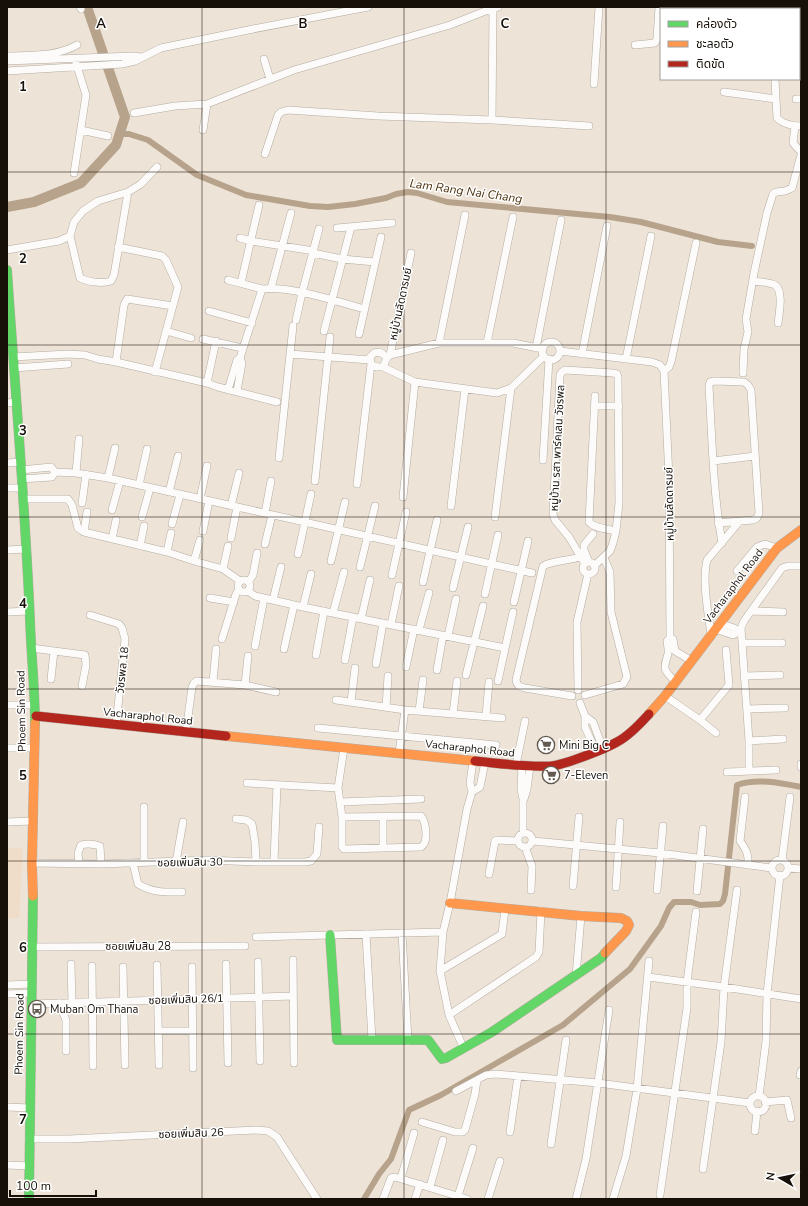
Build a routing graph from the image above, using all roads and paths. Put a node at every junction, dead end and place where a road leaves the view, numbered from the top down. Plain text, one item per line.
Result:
1 (368, 7) edge
2 (495, 7) edge
3 (599, 7) edge
4 (659, 7) edge
5 (635, 44) dead end
6 (77, 45) dead end
7 (7, 56) edge
8 (75, 58) junction
9 (264, 59) dead end
10 (122, 60) junction
11 (7, 61) edge
12 (77, 67) junction
13 (7, 71) edge
14 (270, 79) junction
15 (776, 80) edge
16 (594, 84) dead end
17 (724, 92) dead end
18 (776, 99) junction
19 (207, 104) junction
20 (134, 113) dead end
21 (492, 120) junction
22 (590, 126) dead end
23 (798, 126) edge
24 (81, 130) junction
25 (203, 130) dead end
26 (108, 136) dead end
27 (801, 153) edge
28 (266, 154) dead end
29 (157, 167) dead end
30 (74, 174) dead end
31 (128, 192) junction
32 (259, 205) dead end
33 (291, 213) dead end
34 (465, 215) dead end
35 (512, 217) dead end
36 (561, 220) dead end
37 (392, 223) dead end
38 (607, 226) dead end
39 (350, 227) junction
40 (337, 228) dead end
41 (319, 229) dead end
42 (70, 236) junction
43 (651, 236) dead end
44 (381, 237) dead end
45 (240, 238) dead end
46 (251, 241) junction
47 (696, 243) dead end
48 (118, 246) junction
49 (283, 247) junction
50 (7, 250) edge
51 (314, 252) junction
52 (411, 253) dead end
53 (342, 259) junction
54 (375, 262) junction
55 (7, 270) edge
56 (228, 280) dead end
57 (752, 281) junction
58 (241, 283) junction
59 (8, 286) edge
60 (272, 288) junction
61 (262, 289) junction
62 (302, 293) junction
63 (332, 301) junction
64 (173, 306) junction
65 (364, 309) junction
66 (209, 311) dead end
67 (252, 323) junction
68 (778, 323) dead end
69 (166, 331) junction
70 (324, 331) dead end
71 (359, 334) dead end
72 (330, 337) dead end
73 (191, 338) dead end
74 (203, 339) dead end
75 (216, 341) junction
76 (439, 343) junction
77 (487, 343) junction
78 (242, 348) junction
79 (560, 351) junction
80 (11, 352) edge
81 (543, 353) junction
82 (290, 354) junction
83 (582, 354) junction
84 (388, 356) junction
85 (328, 357) junction
86 (240, 358) junction
87 (626, 359) junction
88 (116, 362) junction
89 (371, 362) junction
90 (68, 364) dead end
91 (383, 366) junction
92 (14, 368) junction
93 (664, 371) junction
94 (155, 372) junction
95 (743, 373) dead end
96 (415, 382) junction
97 (207, 384) junction
98 (511, 388) junction
99 (465, 389) junction
100 (228, 390) junction
101 (237, 391) junction
102 (595, 396) dead end
103 (277, 402) dead end
104 (11, 403) edge
105 (594, 406) junction
106 (619, 406) junction
107 (79, 439) dead end
108 (115, 448) dead end
109 (147, 449) dead end
110 (178, 456) dead end
111 (755, 456) junction
112 (279, 458) dead end
113 (543, 460) dead end
114 (713, 461) junction
115 (7, 463) edge
116 (207, 466) dead end
117 (76, 473) junction
118 (239, 473) dead end
119 (86, 474) junction
120 (21, 475) junction
121 (108, 478) junction
122 (120, 481) junction
123 (271, 481) dead end
124 (315, 481) dead end
125 (357, 484) dead end
126 (139, 485) junction
127 (7, 488) edge
128 (150, 488) junction
129 (169, 492) junction
130 (180, 494) junction
131 (312, 494) dead end
132 (403, 497) dead end
133 (23, 499) junction
134 (200, 499) junction
135 (208, 501) junction
136 (345, 502) dead end
137 (82, 503) dead end
138 (234, 506) junction
139 (375, 506) dead end
140 (451, 506) dead end
141 (112, 510) dead end
142 (88, 512) dead end
143 (406, 512) dead end
144 (269, 514) junction
145 (142, 518) dead end
146 (496, 518) dead end
147 (116, 520) dead end
148 (437, 520) dead end
149 (305, 522) junction
150 (739, 522) junction
151 (718, 523) junction
152 (172, 524) dead end
153 (144, 526) dead end
154 (468, 527) dead end
155 (338, 530) junction
156 (801, 530) edge
157 (203, 531) dead end
158 (616, 531) junction
159 (84, 532) junction
160 (171, 533) dead end
161 (593, 534) dead end
162 (498, 535) dead end
163 (368, 536) junction
164 (231, 538) dead end
165 (112, 539) junction
166 (200, 540) dead end
167 (528, 541) dead end
168 (400, 543) junction
169 (722, 543) junction
170 (265, 544) dead end
171 (140, 546) junction
172 (228, 546) dead end
173 (777, 548) junction
174 (27, 549) junction
175 (7, 550) edge
176 (430, 550) junction
177 (167, 552) junction
178 (257, 553) dead end
179 (298, 554) dead end
180 (461, 557) junction
181 (580, 557) junction
182 (604, 558) junction
183 (194, 561) junction
184 (331, 561) dead end
185 (491, 564) junction
186 (589, 564) junction
187 (801, 566) edge
188 (281, 567) dead end
189 (360, 567) dead end
190 (223, 569) junction
191 (520, 570) junction
192 (737, 571) dead end
193 (344, 572) dead end
194 (532, 573) dead end
195 (311, 574) dead end
196 (392, 575) dead end
197 (370, 580) dead end
198 (249, 581) junction
199 (423, 582) dead end
200 (239, 585) junction
201 (399, 586) dead end
202 (453, 588) dead end
203 (248, 591) junction
204 (429, 592) dead end
205 (485, 594) dead end
206 (210, 598) dead end
207 (264, 598) junction
208 (456, 599) dead end
209 (273, 600) junction
210 (234, 602) junction
211 (514, 602) dead end
212 (294, 605) junction
213 (484, 606) dead end
214 (303, 607) junction
215 (29, 611) junction
216 (324, 611) junction
217 (752, 611) junction
218 (7, 612) edge
219 (513, 612) dead end
220 (783, 612) dead end
221 (333, 613) junction
222 (90, 615) dead end
223 (353, 617) junction
224 (362, 619) junction
225 (383, 623) junction
226 (391, 625) junction
227 (715, 629) junction
228 (417, 630) junction
229 (740, 632) junction
230 (446, 636) junction
231 (222, 639) dead end
232 (475, 641) junction
233 (742, 643) junction
234 (782, 643) dead end
235 (255, 646) dead end
236 (31, 648) junction
237 (505, 648) junction
238 (216, 649) dead end
239 (284, 649) dead end
240 (726, 650) dead end
241 (54, 651) junction
242 (672, 652) junction
243 (316, 655) dead end
244 (248, 656) dead end
245 (345, 660) dead end
246 (692, 660) junction
247 (376, 664) dead end
248 (406, 667) dead end
249 (355, 668) dead end
250 (437, 670) dead end
251 (466, 675) dead end
252 (780, 675) dead end
253 (388, 676) dead end
254 (744, 676) junction
255 (51, 679) dead end
256 (423, 680) dead end
257 (457, 681) dead end
258 (498, 681) dead end
259 (212, 682) junction
260 (489, 682) dead end
261 (676, 682) junction
262 (245, 685) junction
263 (82, 686) dead end
264 (578, 690) junction
265 (276, 692) dead end
266 (585, 695) junction
267 (572, 696) junction
268 (665, 696) junction
269 (336, 700) dead end
270 (352, 702) junction
271 (580, 703) junction
272 (7, 705) edge
273 (35, 705) junction
274 (386, 707) junction
275 (785, 708) dead end
276 (747, 709) junction
277 (405, 710) junction
278 (419, 711) junction
279 (453, 714) junction
280 (36, 716) junction
281 (486, 716) junction
282 (502, 718) dead end
283 (700, 720) junction
284 (525, 721) dead end
285 (116, 725) junction
286 (318, 728) dead end
287 (186, 732) junction
288 (716, 733) dead end
289 (402, 736) junction
290 (783, 739) dead end
291 (749, 741) junction
292 (496, 745) dead end
293 (7, 748) edge
294 (34, 748) junction
295 (344, 748) junction
296 (599, 750) junction
297 (399, 753) junction
298 (473, 761) junction
299 (485, 762) junction
300 (801, 764) edge
301 (522, 766) junction
302 (800, 767) edge
303 (776, 770) dead end
304 (727, 772) dead end
305 (749, 772) junction
306 (247, 783) dead end
307 (277, 785) junction
308 (338, 788) junction
309 (472, 792) junction
310 (745, 797) dead end
311 (790, 797) dead end
312 (421, 799) dead end
313 (340, 802) junction
314 (144, 807) dead end
315 (579, 816) dead end
316 (342, 817) junction
317 (383, 817) junction
318 (236, 819) dead end
319 (33, 821) junction
320 (7, 822) edge
321 (182, 822) dead end
322 (620, 822) dead end
323 (663, 826) dead end
324 (319, 827) dead end
325 (703, 829) dead end
326 (523, 833) junction
327 (517, 841) junction
328 (533, 841) junction
329 (577, 845) junction
330 (525, 847) junction
331 (383, 848) junction
332 (619, 848) junction
333 (660, 853) junction
334 (701, 859) junction
335 (782, 860) junction
336 (144, 862) junction
337 (176, 862) junction
338 (256, 862) junction
339 (274, 862) junction
340 (32, 863) junction
341 (133, 863) junction
342 (78, 864) junction
343 (101, 864) junction
344 (748, 865) junction
345 (771, 868) junction
346 (788, 868) junction
347 (801, 868) edge
348 (489, 874) dead end
349 (780, 876) junction
350 (573, 886) dead end
351 (616, 887) dead end
352 (531, 890) dead end
353 (657, 890) dead end
354 (737, 890) dead end
355 (697, 891) dead end
356 (182, 892) dead end
357 (450, 903) junction
358 (505, 909) junction
359 (541, 911) junction
360 (696, 912) dead end
361 (581, 916) junction
362 (443, 932) junction
363 (402, 933) junction
364 (366, 934) junction
365 (330, 935) junction
366 (256, 937) dead end
367 (245, 946) dead end
368 (32, 947) junction
369 (293, 960) dead end
370 (649, 961) dead end
371 (258, 962) dead end
372 (71, 964) dead end
373 (157, 964) dead end
374 (226, 964) dead end
375 (92, 966) dead end
376 (123, 967) dead end
377 (192, 967) dead end
378 (440, 971) junction
379 (576, 976) junction
380 (648, 977) junction
381 (687, 982) junction
382 (7, 986) edge
383 (724, 987) junction
384 (31, 989) junction
385 (7, 994) edge
386 (767, 994) junction
387 (293, 996) junction
388 (260, 997) junction
389 (227, 998) junction
390 (192, 999) junction
391 (801, 999) edge
392 (158, 1000) junction
393 (124, 1001) junction
394 (92, 1002) junction
395 (59, 1003) junction
396 (72, 1003) junction
397 (31, 1004) junction
398 (609, 1010) dead end
399 (449, 1015) junction
400 (192, 1031) junction
401 (158, 1032) junction
402 (372, 1040) junction
403 (566, 1040) dead end
404 (408, 1041) junction
405 (464, 1048) junction
406 (66, 1051) dead end
407 (260, 1061) dead end
408 (228, 1063) dead end
409 (294, 1063) dead end
410 (125, 1065) dead end
411 (159, 1065) dead end
412 (93, 1066) dead end
413 (193, 1068) dead end
414 (518, 1076) junction
415 (560, 1079) junction
416 (477, 1080) junction
417 (598, 1083) junction
418 (637, 1089) junction
419 (456, 1091) dead end
420 (674, 1094) junction
421 (759, 1096) junction
422 (714, 1099) junction
423 (765, 1102) junction
424 (750, 1103) junction
425 (7, 1107) edge
426 (30, 1108) junction
427 (757, 1111) junction
428 (791, 1118) dead end
429 (422, 1122) dead end
430 (755, 1131) dead end
431 (510, 1132) dead end
432 (414, 1133) dead end
433 (29, 1139) junction
434 (443, 1140) dead end
435 (551, 1144) dead end
436 (473, 1148) dead end
437 (500, 1161) dead end
438 (7, 1165) edge
439 (29, 1166) junction
440 (703, 1169) dead end
441 (401, 1178) junction
442 (420, 1184) junction
443 (430, 1187) junction
444 (660, 1195) dead end
445 (446, 1196) edge
446 (458, 1196) junction
447 (28, 1199) edge
448 (317, 1199) edge
449 (383, 1199) edge
450 (416, 1199) edge
451 (467, 1199) edge
452 (488, 1199) edge
453 (576, 1199) edge
454 (613, 1199) edge

1 - 10 street
2 - 14 street
2 - 21 street
3 - 16 street
4 - 5 street
6 - 7 street
8 - 10 street
8 - 11 street
8 - 12 street
9 - 14 street
10 - 12 street
12 - 13 street
12 - 24 street
14 - 19 street
15 - 18 street
17 - 18 street
18 - 23 street
19 - 20 street
19 - 25 street
21 - 22 street
21 - 28 street
23 - 27 street
24 - 26 street
24 - 30 street
27 - 57 street
29 - 31 street
31 - 42 street
31 - 48 street
32 - 46 street
33 - 49 street
34 - 76 street
35 - 77 street
36 - 81 street
37 - 39 street
38 - 83 street
39 - 40 street
39 - 53 street
41 - 51 street
42 - 48 street
42 - 50 street
43 - 87 street
44 - 54 street
45 - 46 street
46 - 49 street
46 - 58 street
47 - 93 street
48 - 64 street
49 - 51 street
49 - 60 street
51 - 53 street
51 - 62 street
52 - 84 street, หมู่บ้านลัดดารมย์
53 - 54 street
53 - 63 street
54 - 65 street
55 - 59 street, Phoem Sin Road
56 - 58 street
57 - 68 street
57 - 95 street
58 - 61 street
59 - 80 street, Phoem Sin Road
60 - 61 street
60 - 62 street
61 - 67 street
62 - 63 street
62 - 82 street
63 - 65 street
63 - 70 street
64 - 69 street
64 - 88 street
65 - 71 street
66 - 67 street
67 - 78 street
69 - 73 street
69 - 94 street
72 - 85 street
74 - 75 street
75 - 78 street
75 - 97 street
76 - 77 street, หมู่บ้านลัดดารมย์
76 - 84 street, หมู่บ้านลัดดารมย์
77 - 81 street, หมู่บ้านลัดดารมย์
78 - 86 street
79 - 81 street
79 - 81 street, หมู่บ้านลัดดารมย์
79 - 83 street, หมู่บ้านลัดดารมย์
80 - 88 street
80 - 92 street, Phoem Sin Road
81 - 98 street
81 - 113 street
82 - 85 street
82 - 112 street
83 - 87 street, หมู่บ้านลัดดารมย์
84 - 89 street, หมู่บ้านลัดดารมย์
84 - 91 street, หมู่บ้านลัดดารมย์
85 - 89 street
85 - 124 street
86 - 100 street
86 - 101 street
87 - 93 street, หมู่บ้านลัดดารมย์
88 - 94 street
89 - 91 street
89 - 125 street
90 - 92 street
91 - 96 street
92 - 104 street, Phoem Sin Road
93 - 242 street, หมู่บ้านลัดดารมย์
94 - 97 street
96 - 99 street
96 - 132 street
97 - 100 street
98 - 99 street
98 - 146 street
99 - 140 street
100 - 101 street
101 - 103 street
102 - 105 street
104 - 120 street, Phoem Sin Road
105 - 106 street
105 - 158 street
106 - 158 street, หมู่บ้าน รสา พาร์คเลน วัชรพล
106 - 181 street, หมู่บ้าน รสา พาร์คเลน วัชรพล
107 - 117 street
108 - 121 street
109 - 126 street
110 - 129 street
111 - 114 street
111 - 114 street
111 - 150 street
114 - 151 street
115 - 120 street
116 - 134 street
117 - 119 street
117 - 120 street
118 - 138 street
119 - 121 street
119 - 137 street
120 - 127 street
120 - 133 street, Phoem Sin Road
121 - 122 street
122 - 126 street
122 - 141 street
123 - 144 street
126 - 128 street
128 - 129 street
128 - 145 street
129 - 130 street
130 - 134 street
130 - 152 street
131 - 149 street
133 - 159 street
133 - 174 street, Phoem Sin Road
134 - 135 street
135 - 138 street
135 - 157 street
136 - 155 street
138 - 144 street
138 - 164 street
139 - 163 street
142 - 159 street
143 - 168 street
144 - 149 street
144 - 170 street
147 - 165 street
148 - 176 street
149 - 155 street
149 - 179 street
150 - 151 street
150 - 169 street
151 - 169 street
153 - 171 street
154 - 180 street
155 - 163 street
155 - 184 street
156 - 173 street, Vacharaphol Road
158 - 182 street, หมู่บ้าน รสา พาร์คเลน วัชรพล
159 - 165 street
160 - 177 street
161 - 186 street
162 - 185 street
163 - 168 street
163 - 189 street
165 - 171 street
166 - 183 street
167 - 191 street
168 - 176 street
168 - 196 street
169 - 227 street
171 - 177 street
172 - 190 street
173 - 192 street
173 - 227 street, Vacharaphol Road
174 - 175 street
174 - 215 street, Phoem Sin Road
176 - 180 street
176 - 199 street
177 - 183 street
178 - 198 street
180 - 185 street
180 - 202 street
181 - 186 street, หมู่บ้าน รสา พาร์คเลน วัชรพล
181 - 267 street
182 - 186 street, หมู่บ้าน รสา พาร์คเลน วัชรพล
182 - 266 street
183 - 190 street
185 - 191 street
185 - 205 street
186 - 264 street
187 - 217 street
188 - 209 street
190 - 200 street
191 - 194 street
191 - 211 street
193 - 221 street
195 - 214 street
197 - 224 street
198 - 200 street
198 - 203 street
200 - 203 street
200 - 210 street
201 - 226 street
203 - 207 street
204 - 228 street
206 - 210 street
207 - 209 street
207 - 235 street
208 - 230 street
209 - 212 street
210 - 231 street
212 - 214 street
212 - 239 street
213 - 232 street
214 - 216 street
215 - 218 street
215 - 236 street, Phoem Sin Road
216 - 221 street
216 - 243 street
217 - 220 street
217 - 229 street
219 - 237 street
221 - 223 street
222 - 285 street, วัชรพล 18
223 - 224 street
223 - 245 street
224 - 225 street
225 - 226 street
225 - 247 street
226 - 228 street
227 - 229 street
227 - 246 street, Vacharaphol Road
228 - 230 street
228 - 248 street
229 - 233 street
230 - 232 street
230 - 250 street
232 - 237 street
232 - 251 street
233 - 234 street
233 - 254 street
236 - 241 street
236 - 273 street, Phoem Sin Road
237 - 258 street
238 - 259 street
240 - 283 street
241 - 255 street
241 - 263 street
242 - 246 street
242 - 261 street, หมู่บ้านลัดดารมย์
244 - 262 street
246 - 261 street, Vacharaphol Road
249 - 270 street
252 - 254 street
253 - 274 street
254 - 276 street
256 - 278 street
257 - 279 street
259 - 262 street
259 - 287 street
260 - 281 street
261 - 268 street, Vacharaphol Road
262 - 265 street
264 - 266 street
264 - 267 street
266 - 271 street
267 - 271 street
268 - 283 street
268 - 296 street, Vacharaphol Road
269 - 270 street
270 - 274 street
271 - 296 street
272 - 273 street
273 - 280 street, Phoem Sin Road
274 - 277 street
275 - 276 street
276 - 291 street
277 - 278 street
277 - 289 street
278 - 279 street
279 - 281 street
280 - 285 street, Vacharaphol Road
280 - 294 street, Phoem Sin Road
281 - 282 street
283 - 288 street
284 - 301 street
285 - 287 street, Vacharaphol Road
286 - 289 street
287 - 295 street, Vacharaphol Road
289 - 292 street
289 - 297 street
290 - 291 street
291 - 305 street
293 - 294 street
294 - 319 street, Phoem Sin Road
295 - 297 street, Vacharaphol Road
295 - 308 street
296 - 301 street, Vacharaphol Road
297 - 298 street, Vacharaphol Road
298 - 299 street, Vacharaphol Road
298 - 309 street
299 - 301 street, Vacharaphol Road
299 - 309 street
300 - 302 street
301 - 326 street
303 - 305 street
304 - 305 street
306 - 307 street
307 - 308 street
307 - 339 street
308 - 313 street
309 - 357 street
310 - 344 street
311 - 335 street
312 - 313 street
313 - 316 street
314 - 336 street
315 - 329 street
316 - 317 street
316 - 331 street
317 - 331 street
317 - 331 street
318 - 338 street
319 - 320 street
319 - 340 street, Phoem Sin Road
321 - 337 street
322 - 332 street
323 - 333 street
324 - 339 street, ซอยเพิ่มสิน 30
325 - 334 street
326 - 327 street
326 - 328 street
327 - 330 street
327 - 348 street
328 - 329 street
328 - 330 street
329 - 332 street
329 - 350 street
330 - 352 street
332 - 333 street
332 - 351 street
333 - 334 street
333 - 353 street
334 - 344 street
334 - 355 street
335 - 345 street
335 - 346 street
336 - 337 street, ซอยเพิ่มสิน 30
336 - 341 street, ซอยเพิ่มสิน 30
337 - 338 street, ซอยเพิ่มสิน 30
338 - 339 street, ซอยเพิ่มสิน 30
340 - 342 street, ซอยเพิ่มสิน 30
340 - 368 street, Phoem Sin Road
341 - 343 street, ซอยเพิ่มสิน 30
341 - 356 street
342 - 343 street, ซอยเพิ่มสิน 30
342 - 343 street
344 - 345 street
345 - 349 street
346 - 347 street
346 - 349 street
349 - 386 street
354 - 383 street
357 - 358 street
357 - 362 street
358 - 359 street
358 - 378 street
359 - 361 street
359 - 399 street
360 - 381 street
361 - 379 street
361 - 379 street
362 - 363 street
362 - 378 street
363 - 364 street
363 - 404 street
364 - 365 street
364 - 402 street
365 - 366 street
365 - 402 street
367 - 368 street, ซอยเพิ่มสิน 28
368 - 384 street, Phoem Sin Road
369 - 387 street
370 - 380 street
371 - 388 street
372 - 396 street
373 - 392 street
374 - 389 street
375 - 394 street
376 - 393 street
377 - 390 street
378 - 399 street
379 - 405 street
380 - 381 street
380 - 418 street
381 - 383 street
381 - 420 street
382 - 384 street
383 - 386 street
383 - 422 street
384 - 385 street
384 - 397 street, Phoem Sin Road
386 - 391 street
386 - 421 street
387 - 388 street, ซอยเพิ่มสิน 26/1
387 - 409 street
388 - 389 street, ซอยเพิ่มสิน 26/1
388 - 407 street
389 - 390 street, ซอยเพิ่มสิน 26/1
389 - 408 street
390 - 392 street, ซอยเพิ่มสิน 26/1
390 - 400 street
392 - 393 street, ซอยเพิ่มสิน 26/1
392 - 401 street
393 - 394 street, ซอยเพิ่มสิน 26/1
393 - 410 street
394 - 396 street, ซอยเพิ่มสิน 26/1
394 - 412 street
395 - 396 street, ซอยเพิ่มสิน 26/1
395 - 397 street, ซอยเพิ่มสิน 26/1
395 - 406 street
397 - 426 street, Phoem Sin Road
398 - 417 street
399 - 405 street
400 - 401 street
400 - 413 street
401 - 411 street
402 - 404 street
403 - 415 street
404 - 405 street
414 - 415 street
414 - 416 street
414 - 431 street
415 - 417 street
415 - 435 street
416 - 419 street
416 - 429 street
417 - 418 street
417 - 453 street
418 - 420 street
418 - 454 street
420 - 422 street
420 - 444 street
421 - 423 street
421 - 424 street
422 - 424 street
422 - 440 street
423 - 427 street
423 - 428 street
424 - 427 street
425 - 426 street
426 - 433 street, Phoem Sin Road
427 - 430 street
432 - 441 street
433 - 439 street, Phoem Sin Road
433 - 448 street, ซอยเพิ่มสิน 26
434 - 443 street
436 - 446 street
437 - 452 street
438 - 439 street
439 - 447 street, Phoem Sin Road
441 - 442 street
441 - 449 street
442 - 443 street
442 - 450 street
443 - 445 street
445 - 446 street
446 - 451 street

